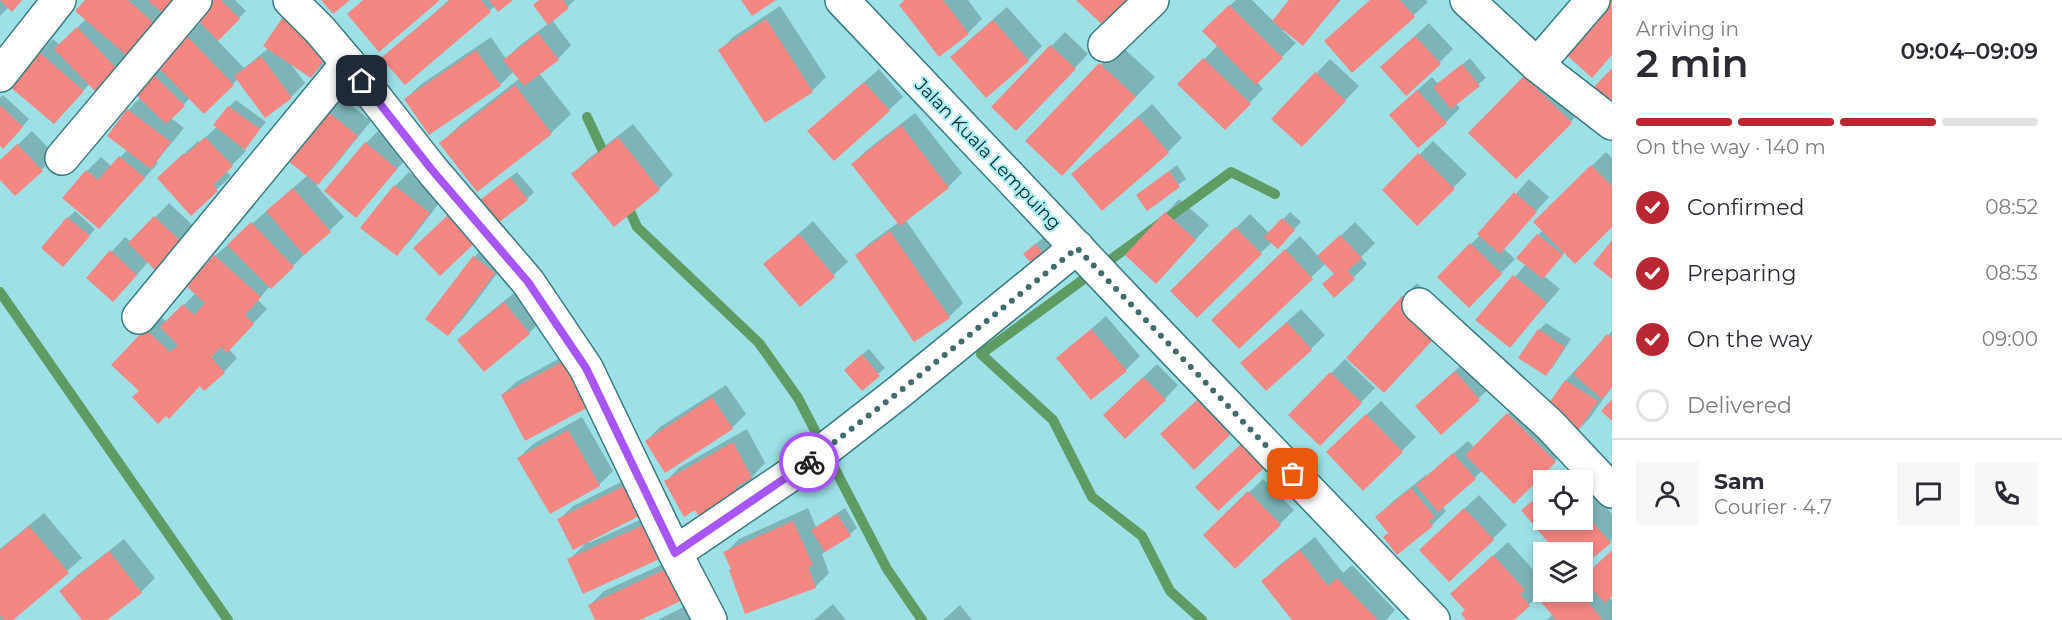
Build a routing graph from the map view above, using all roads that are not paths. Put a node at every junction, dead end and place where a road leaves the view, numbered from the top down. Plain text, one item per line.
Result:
1 (59, 0) edge
2 (195, 0) edge
3 (290, 0) edge
4 (842, 0) edge
5 (1152, 0) edge
6 (1467, 0) edge
7 (1593, 0) edge
8 (1106, 45) dead end
9 (348, 63) junction
10 (1537, 65) junction
11 (0, 75) edge
12 (1612, 123) edge
13 (62, 158) dead end
14 (1083, 253) junction
15 (1419, 305) dead end
16 (139, 317) dead end
17 (1612, 491) edge
18 (675, 553) junction
19 (710, 620) edge
20 (1433, 620) edge

1 - 11 street
2 - 13 street
3 - 9 street
4 - 14 street, Jalan Kuala Lempuing
5 - 8 street
6 - 10 street
7 - 10 street
9 - 16 street
9 - 18 street
10 - 12 street
14 - 18 street
14 - 20 street, Jalan Kuala Lempuing
15 - 17 street
18 - 19 street

